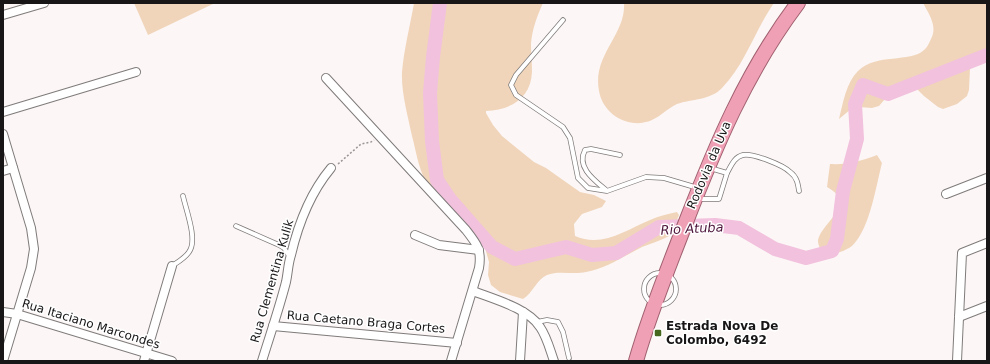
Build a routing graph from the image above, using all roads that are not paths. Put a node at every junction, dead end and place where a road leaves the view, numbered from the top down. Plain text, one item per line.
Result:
1 (44, 3) edge
2 (798, 3) edge
3 (3, 15) edge
4 (563, 20) dead end
5 (136, 72) dead end
6 (326, 78) dead end
7 (3, 112) edge
8 (3, 134) edge
9 (620, 155) dead end
10 (707, 167) junction
11 (13, 168) junction
12 (331, 168) road end
13 (3, 171) edge
14 (727, 173) junction
15 (987, 178) edge
16 (607, 191) junction
17 (800, 191) dead end
18 (946, 194) dead end
19 (183, 196) dead end
20 (694, 200) junction
21 (236, 226) dead end
22 (415, 235) dead end
23 (987, 243) edge
24 (479, 250) junction
25 (290, 257) junction
26 (172, 266) joint
27 (473, 290) junction
28 (987, 306) edge
29 (3, 312) edge
30 (523, 312) junction
31 (17, 314) junction
32 (959, 317) junction
33 (537, 322) junction
34 (273, 326) junction
35 (457, 343) junction
36 (145, 357) edge
37 (569, 358) dead end
38 (3, 361) edge
39 (172, 361) edge
40 (262, 361) edge
41 (451, 361) edge
42 (520, 361) edge
43 (554, 361) edge
44 (636, 361) edge
45 (957, 361) edge

1 - 3 street
2 - 10 highway, Rodovia da Uva
4 - 16 lane
5 - 7 street
6 - 24 street
8 - 11 street
9 - 16 lane
10 - 14 lane
10 - 20 highway, Rodovia da Uva
11 - 13 street
11 - 31 street
12 - 25 street, Rua Clementina Kulik
14 - 17 lane
14 - 20 lane
15 - 18 street
16 - 20 lane
19 - 26 lane
20 - 44 highway, Rodovia da Uva
21 - 25 lane
22 - 24 street
23 - 32 street
24 - 27 street
25 - 34 street, Rua Clementina Kulik
26 - 36 street
27 - 30 street
27 - 35 street
28 - 32 street
29 - 31 street, Rua Itaciano Marcondes
30 - 33 street
30 - 42 street
31 - 36 street, Rua Itaciano Marcondes
31 - 38 street
32 - 45 street
33 - 37 lane
33 - 43 street
34 - 35 street, Rua Caetano Braga Cortes
34 - 40 street, Rua Clementina Kulik
35 - 41 street
36 - 39 street, Rua Itaciano Marcondes

